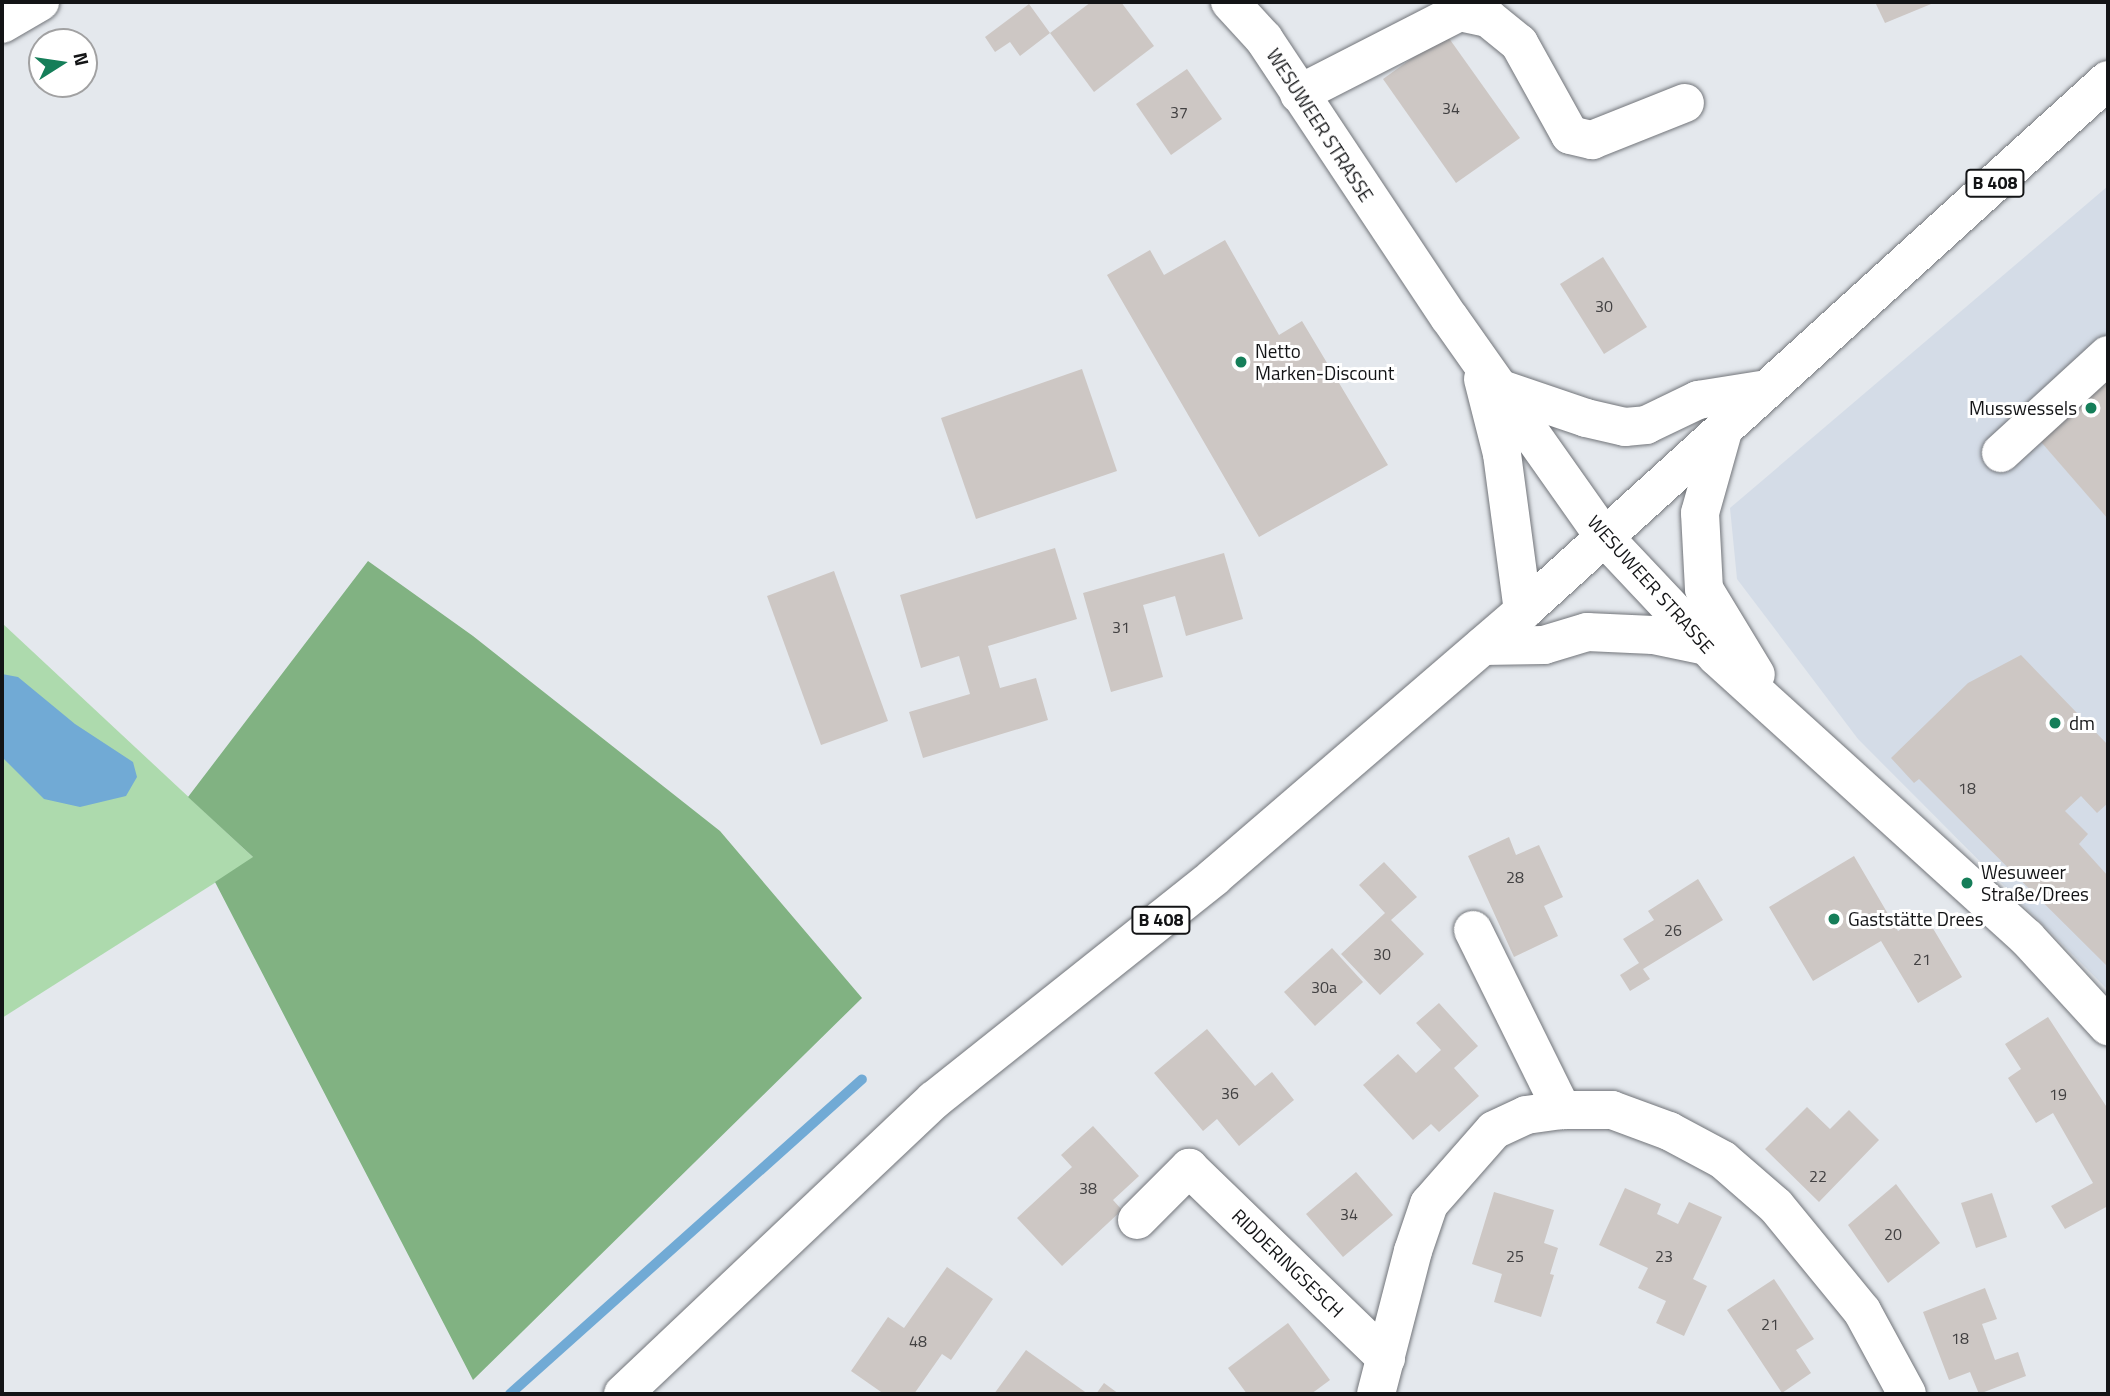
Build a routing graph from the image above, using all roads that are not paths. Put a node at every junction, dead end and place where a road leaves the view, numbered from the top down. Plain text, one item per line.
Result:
1 (40, 2) edge
2 (1230, 2) edge
3 (2, 24) edge
4 (2108, 80) edge
5 (1299, 94) junction
6 (1685, 103) dead end
7 (2108, 355) edge
8 (1478, 357) junction
9 (1501, 389) junction
10 (1767, 389) junction
11 (1723, 431) junction
12 (2001, 453) dead end
13 (1605, 538) junction
14 (1523, 611) junction
15 (1483, 646) junction
16 (1706, 646) junction
17 (1782, 716) junction
18 (1473, 930) dead end
19 (2108, 1026) edge
20 (1562, 1111) junction
21 (1137, 1220) dead end
22 (1386, 1358) junction
23 (622, 1394) edge
24 (1376, 1394) edge
25 (1907, 1394) edge

1 - 3 main road
2 - 5 main road, WESUWEER STRASSE
4 - 10 main road, B 408
5 - 6 main road
5 - 8 main road, WESUWEER STRASSE
7 - 12 main road
8 - 9 main road, WESUWEER STRASSE
8 - 14 main road
9 - 10 main road
9 - 13 main road, WESUWEER STRASSE
10 - 11 main road, B 408
11 - 13 main road, B 408
11 - 17 main road
13 - 14 main road, B 408
13 - 16 main road, WESUWEER STRASSE
14 - 15 main road, B 408
15 - 16 main road
15 - 23 main road, B 408
16 - 17 main road, WESUWEER STRASSE
17 - 19 main road, WESUWEER STRASSE
18 - 20 main road
20 - 22 main road
20 - 25 main road
21 - 22 main road, RIDDERINGSESCH
22 - 24 main road

